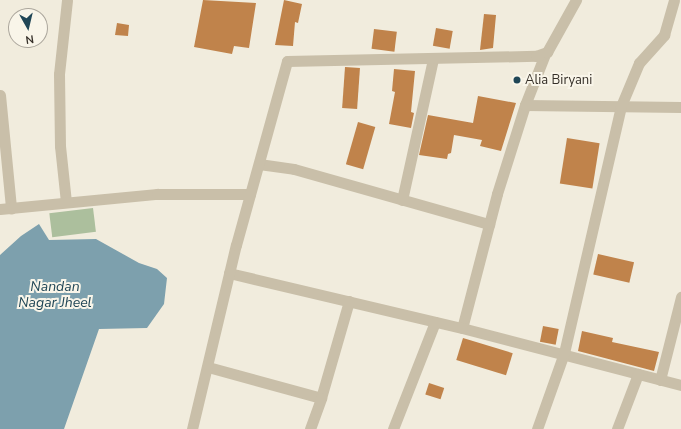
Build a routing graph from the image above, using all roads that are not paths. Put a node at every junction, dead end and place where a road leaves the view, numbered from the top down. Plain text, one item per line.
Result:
1 (67, 0) edge
2 (576, 0) edge
3 (674, 0) edge
4 (545, 54) junction
5 (433, 59) junction
6 (0, 94) edge
7 (525, 105) junction
8 (621, 106) junction
9 (681, 107) edge
10 (2, 127) edge
11 (259, 164) junction
12 (250, 194) junction
13 (402, 200) junction
14 (66, 202) junction
15 (5, 208) edge
16 (489, 224) junction
17 (229, 273) junction
18 (681, 297) edge
19 (349, 301) junction
20 (435, 322) junction
21 (462, 328) junction
22 (564, 353) junction
23 (208, 367) junction
24 (638, 374) junction
25 (660, 380) junction
26 (681, 385) edge
27 (320, 398) junction
28 (192, 429) edge
29 (310, 429) edge
30 (393, 429) edge
31 (537, 429) edge
32 (617, 429) edge

1 - 14 street
2 - 4 street
3 - 8 street
4 - 5 street
4 - 7 street
5 - 11 street
5 - 13 street
6 - 10 street
7 - 8 street
7 - 16 street
8 - 9 street
8 - 22 street
10 - 15 street
11 - 12 street
11 - 13 street
12 - 14 street
12 - 17 street
13 - 16 street
14 - 15 street
16 - 21 street
17 - 19 street
17 - 23 street
18 - 25 street
19 - 20 street
19 - 27 street
20 - 21 street
20 - 30 street
21 - 22 street
22 - 24 street
22 - 31 street
23 - 27 street
23 - 28 street
24 - 25 street
24 - 32 street
25 - 26 street
27 - 29 street

